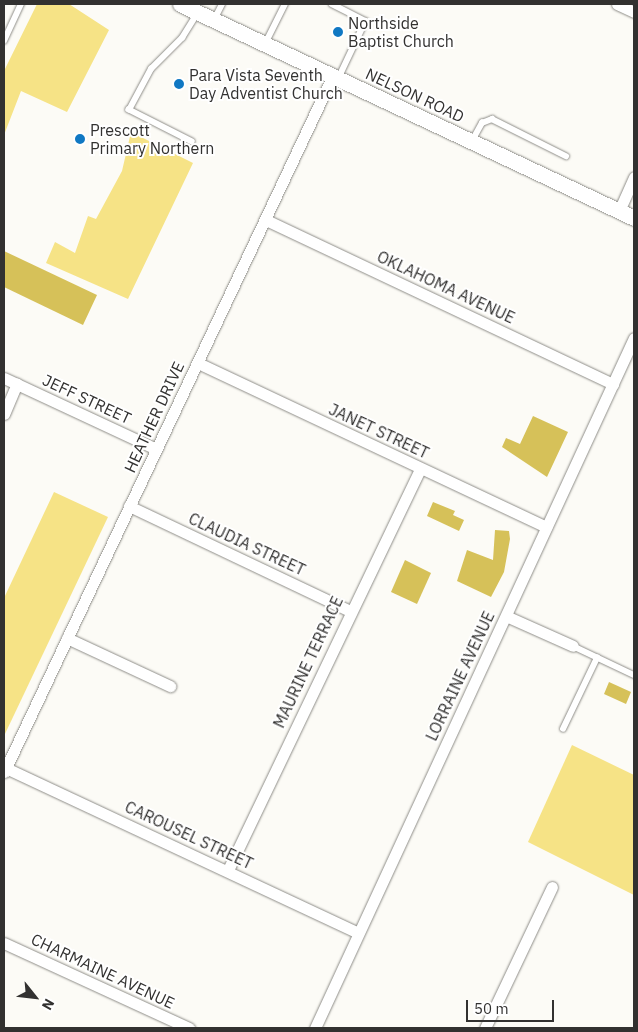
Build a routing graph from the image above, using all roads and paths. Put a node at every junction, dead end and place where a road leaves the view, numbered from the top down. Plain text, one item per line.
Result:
1 (21, 4) edge
2 (180, 4) edge
3 (222, 4) edge
4 (285, 4) edge
5 (332, 4) edge
6 (617, 4) edge
7 (198, 12) junction
8 (634, 12) edge
9 (214, 20) junction
10 (4, 41) edge
11 (265, 44) junction
12 (336, 77) junction
13 (472, 141) junction
14 (192, 142) dead end
15 (566, 156) dead end
16 (634, 177) edge
17 (619, 210) junction
18 (634, 218) edge
19 (266, 220) junction
20 (634, 338) edge
21 (198, 363) junction
22 (4, 378) edge
23 (17, 384) junction
24 (613, 384) junction
25 (4, 414) edge
26 (156, 449) junction
27 (420, 469) junction
28 (130, 506) junction
29 (546, 527) junction
30 (350, 611) junction
31 (506, 616) junction
32 (67, 638) junction
33 (573, 646) joint
34 (597, 658) junction
35 (634, 675) edge
36 (170, 686) dead end
37 (563, 730) dead end
38 (5, 770) edge
39 (228, 870) junction
40 (552, 887) dead end
41 (358, 933) junction
42 (4, 943) edge
43 (190, 1028) edge
44 (315, 1028) edge
45 (485, 1028) edge

1 - 10 lane
2 - 7 main road, NELSON ROAD
3 - 9 lane
4 - 11 lane
5 - 12 lane
6 - 8 street
7 - 9 main road, NELSON ROAD
7 - 14 lane
9 - 11 main road, NELSON ROAD
11 - 12 main road, NELSON ROAD
12 - 13 main road, NELSON ROAD
12 - 19 street, HEATHER DRIVE
13 - 15 lane, NELSON ROAD
13 - 17 main road, NELSON ROAD
16 - 17 street
17 - 18 main road, NELSON ROAD
19 - 21 street, HEATHER DRIVE
19 - 24 street, OKLAHOMA AVENUE
20 - 24 street, LORRAINE AVENUE
21 - 26 street, HEATHER DRIVE
21 - 27 street, JANET STREET
22 - 23 street, JEFF STREET
23 - 25 street
23 - 26 street, JEFF STREET
24 - 29 street, LORRAINE AVENUE
26 - 28 street, HEATHER DRIVE
27 - 29 street, JANET STREET
27 - 30 street, MAURINE TERRACE
28 - 30 street, CLAUDIA STREET
28 - 32 street, HEATHER DRIVE
29 - 31 street, LORRAINE AVENUE
30 - 39 street, MAURINE TERRACE
31 - 33 street
31 - 41 street, LORRAINE AVENUE
32 - 36 street
32 - 38 street, HEATHER DRIVE
33 - 34 lane
34 - 35 lane
34 - 37 lane
38 - 39 street, CAROUSEL STREET
39 - 41 street, CAROUSEL STREET
40 - 45 street
41 - 44 street, LORRAINE AVENUE
42 - 43 street, CHARMAINE AVENUE

